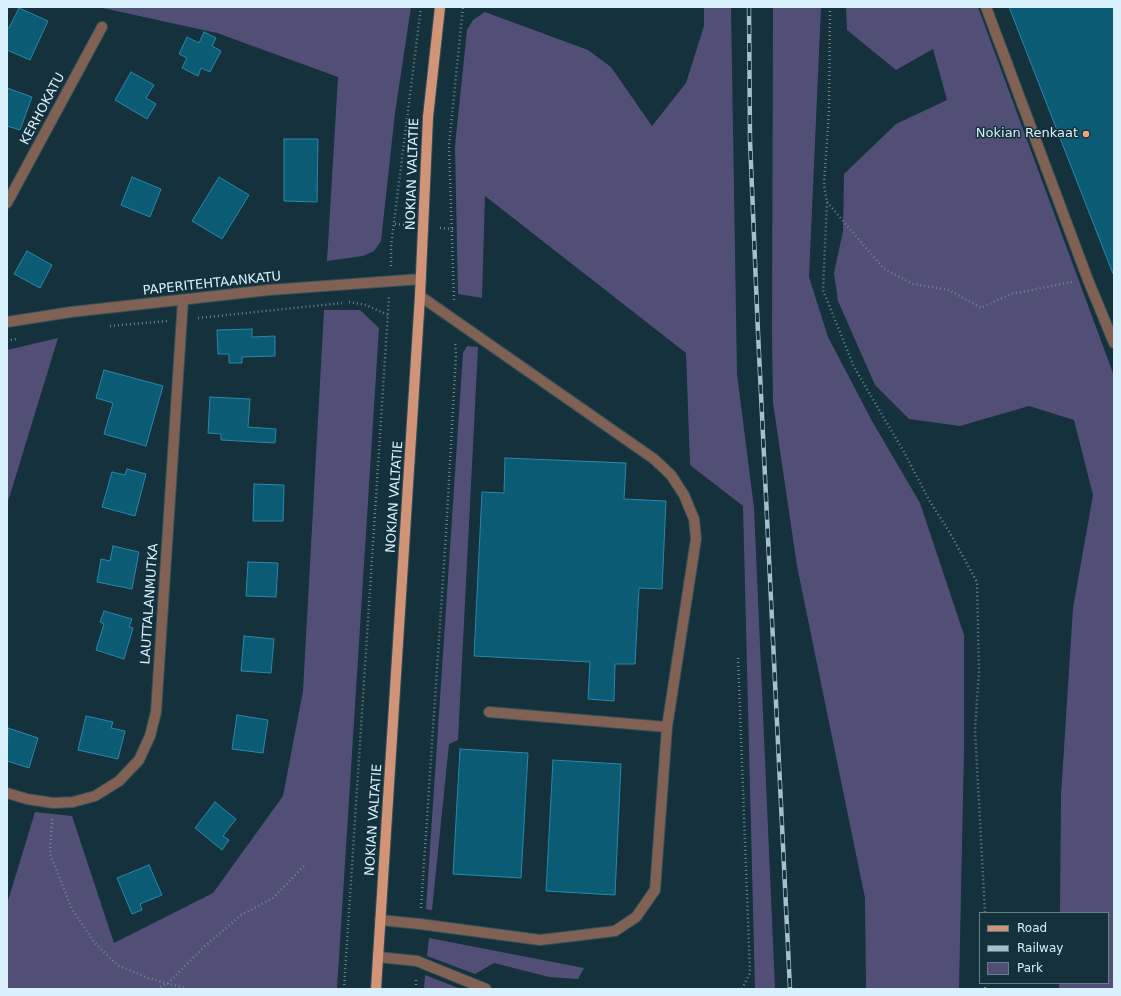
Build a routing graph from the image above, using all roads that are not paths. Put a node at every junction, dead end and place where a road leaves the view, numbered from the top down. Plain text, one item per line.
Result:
1 (440, 7) edge
2 (986, 7) edge
3 (102, 27) dead end
4 (7, 204) edge
5 (421, 279) junction
6 (420, 296) junction
7 (183, 300) junction
8 (7, 322) edge
9 (1114, 343) edge
10 (489, 712) dead end
11 (667, 727) junction
12 (7, 793) edge
13 (380, 920) junction
14 (378, 957) junction
15 (376, 989) edge
16 (486, 989) edge

1 - 5 main road, NOKIAN VALTATIE
2 - 9 street
3 - 4 street, KERHOKATU
5 - 6 main road, NOKIAN VALTATIE
5 - 7 street, PAPERITEHTAANKATU
6 - 11 street
6 - 13 main road, NOKIAN VALTATIE
7 - 8 street, PAPERITEHTAANKATU
7 - 12 street, LAUTTALANMUTKA
10 - 11 street
11 - 13 street
13 - 14 main road, NOKIAN VALTATIE
14 - 15 main road, NOKIAN VALTATIE
14 - 16 street

